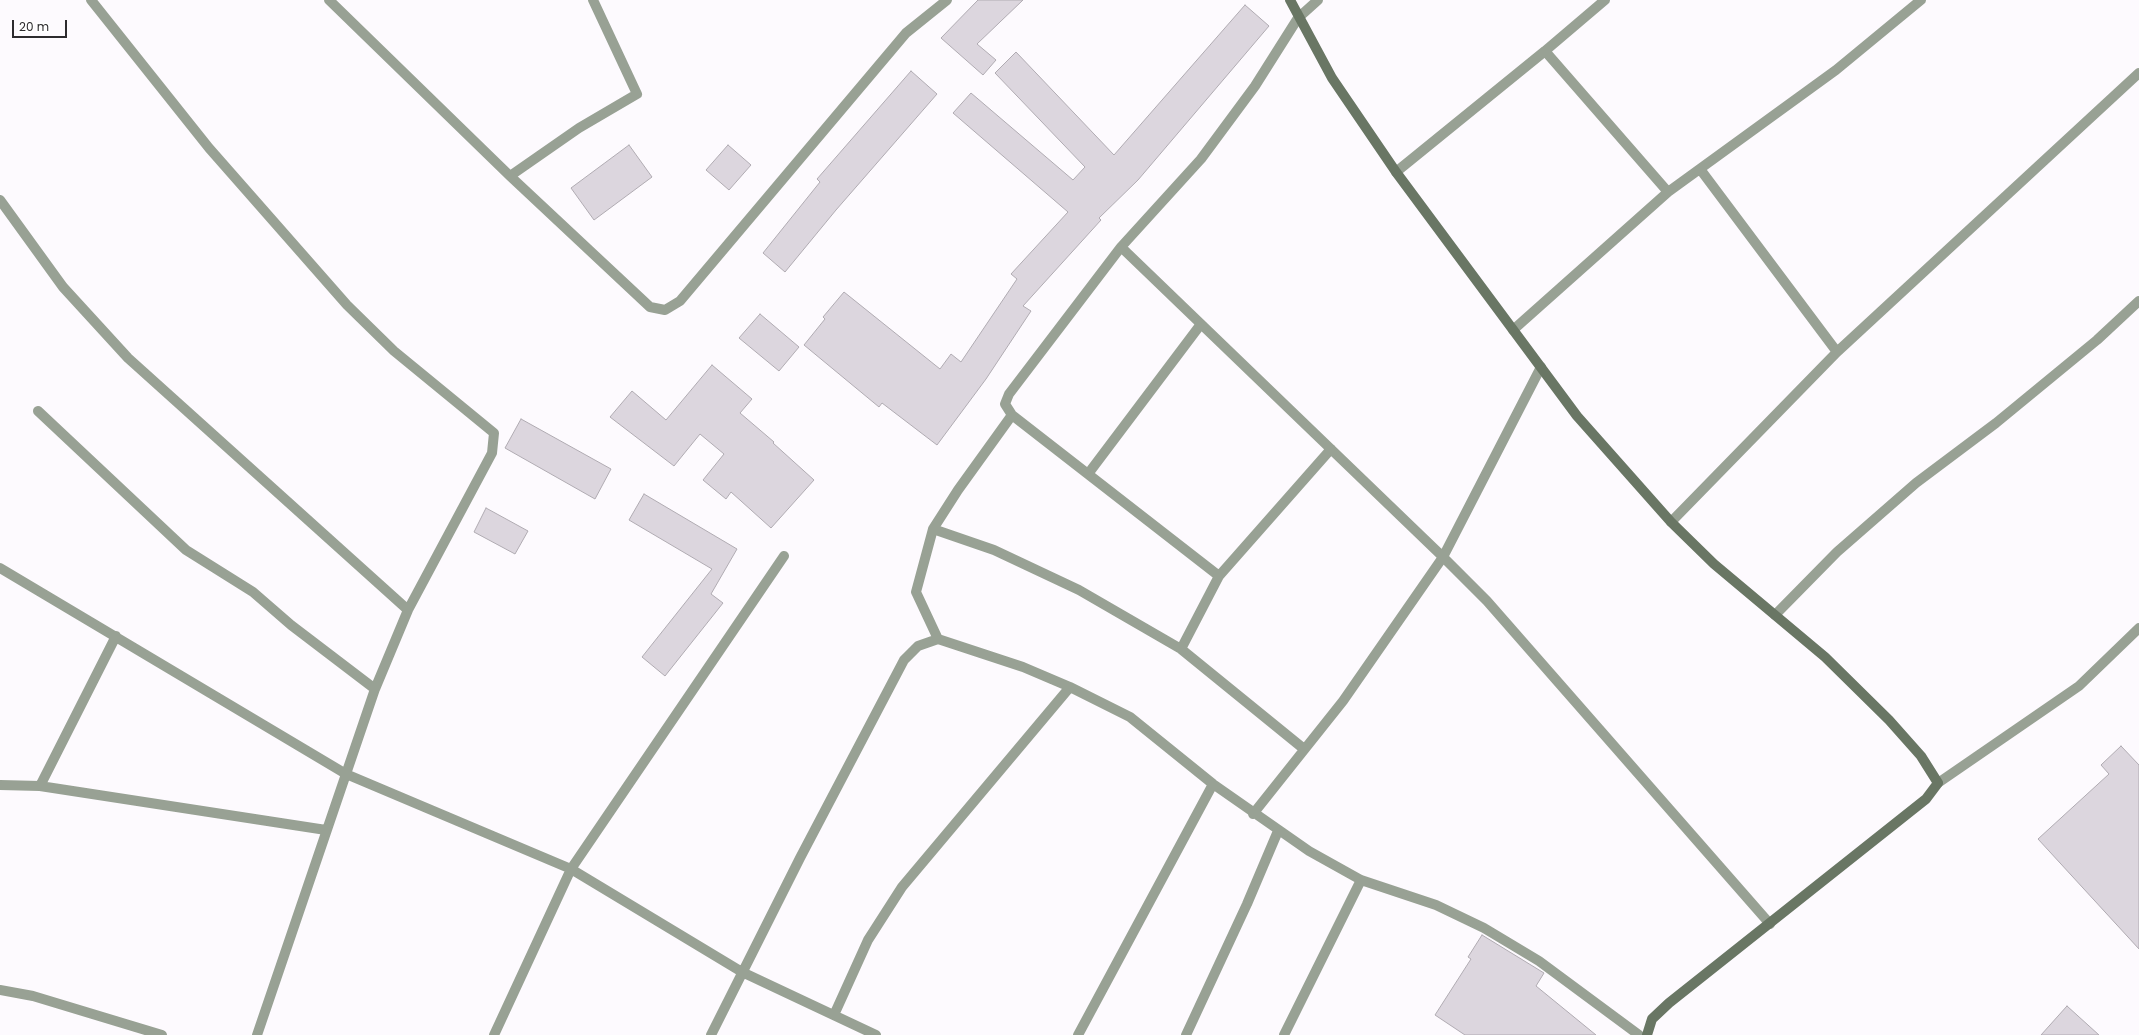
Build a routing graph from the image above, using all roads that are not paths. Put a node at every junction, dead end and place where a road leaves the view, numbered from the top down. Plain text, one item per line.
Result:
1 (91, 0) edge
2 (329, 0) edge
3 (593, 0) edge
4 (947, 0) edge
5 (1290, 0) edge
6 (1318, 0) edge
7 (1605, 0) edge
8 (1921, 0) edge
9 (1298, 18) junction
10 (1545, 51) junction
11 (2139, 73) edge
12 (1700, 169) junction
13 (1396, 172) junction
14 (510, 176) junction
15 (1668, 192) junction
16 (0, 200) edge
17 (1121, 247) junction
18 (2139, 301) edge
19 (1201, 324) junction
20 (1513, 330) junction
21 (1837, 352) junction
22 (1541, 367) junction
23 (38, 411) dead end
24 (1012, 415) junction
25 (1331, 449) junction
26 (1088, 474) junction
27 (1671, 522) junction
28 (933, 530) junction
29 (784, 556) dead end
30 (1444, 557) junction
31 (0, 568) edge
32 (1219, 576) junction
33 (408, 610) junction
34 (1775, 615) junction
35 (2139, 628) edge
36 (116, 636) junction
37 (938, 639) junction
38 (1181, 649) junction
39 (1070, 687) junction
40 (375, 689) junction
41 (1304, 749) junction
42 (346, 774) junction
43 (1938, 783) junction
44 (1213, 784) junction
45 (0, 785) edge
46 (40, 786) junction
47 (1253, 814) junction
48 (326, 830) junction
49 (1278, 831) junction
50 (571, 869) junction
51 (1361, 880) junction
52 (1770, 924) junction
53 (742, 972) junction
54 (0, 990) edge
55 (834, 1015) junction
56 (162, 1035) edge
57 (257, 1035) edge
58 (494, 1035) edge
59 (711, 1035) edge
60 (876, 1035) edge
61 (1078, 1035) edge
62 (1186, 1035) edge
63 (1284, 1035) edge
64 (1639, 1035) edge
65 (1646, 1035) edge

1 - 33 street
2 - 14 street
3 - 14 street
4 - 14 street
5 - 9 street
6 - 9 street
7 - 10 street
8 - 12 street
9 - 13 street
9 - 17 street
10 - 13 street
10 - 15 street
11 - 21 street
12 - 15 street
12 - 21 street
13 - 20 street
15 - 20 street
16 - 33 street
17 - 19 street
17 - 24 street
18 - 34 street
19 - 25 street
19 - 26 street
20 - 22 street
21 - 27 street
22 - 27 street
22 - 30 street
23 - 40 street
24 - 26 street
24 - 28 street
25 - 30 street
25 - 32 street
26 - 32 street
27 - 34 street
28 - 37 street
28 - 38 street
29 - 50 street
30 - 41 street
30 - 52 street
31 - 36 street
32 - 38 street
33 - 40 street
34 - 43 street
35 - 43 street
36 - 42 street
36 - 46 street
37 - 39 street
37 - 53 street
38 - 41 street
39 - 44 street
39 - 55 street
40 - 42 street
41 - 47 street
42 - 48 street
42 - 50 street
43 - 52 street
44 - 47 street
44 - 61 street
45 - 46 street
46 - 48 street
47 - 49 street
48 - 57 street
49 - 51 street
49 - 62 street
50 - 53 street
50 - 58 street
51 - 63 street
51 - 64 street
52 - 65 street
53 - 55 street
53 - 59 street
54 - 56 street
55 - 60 street

